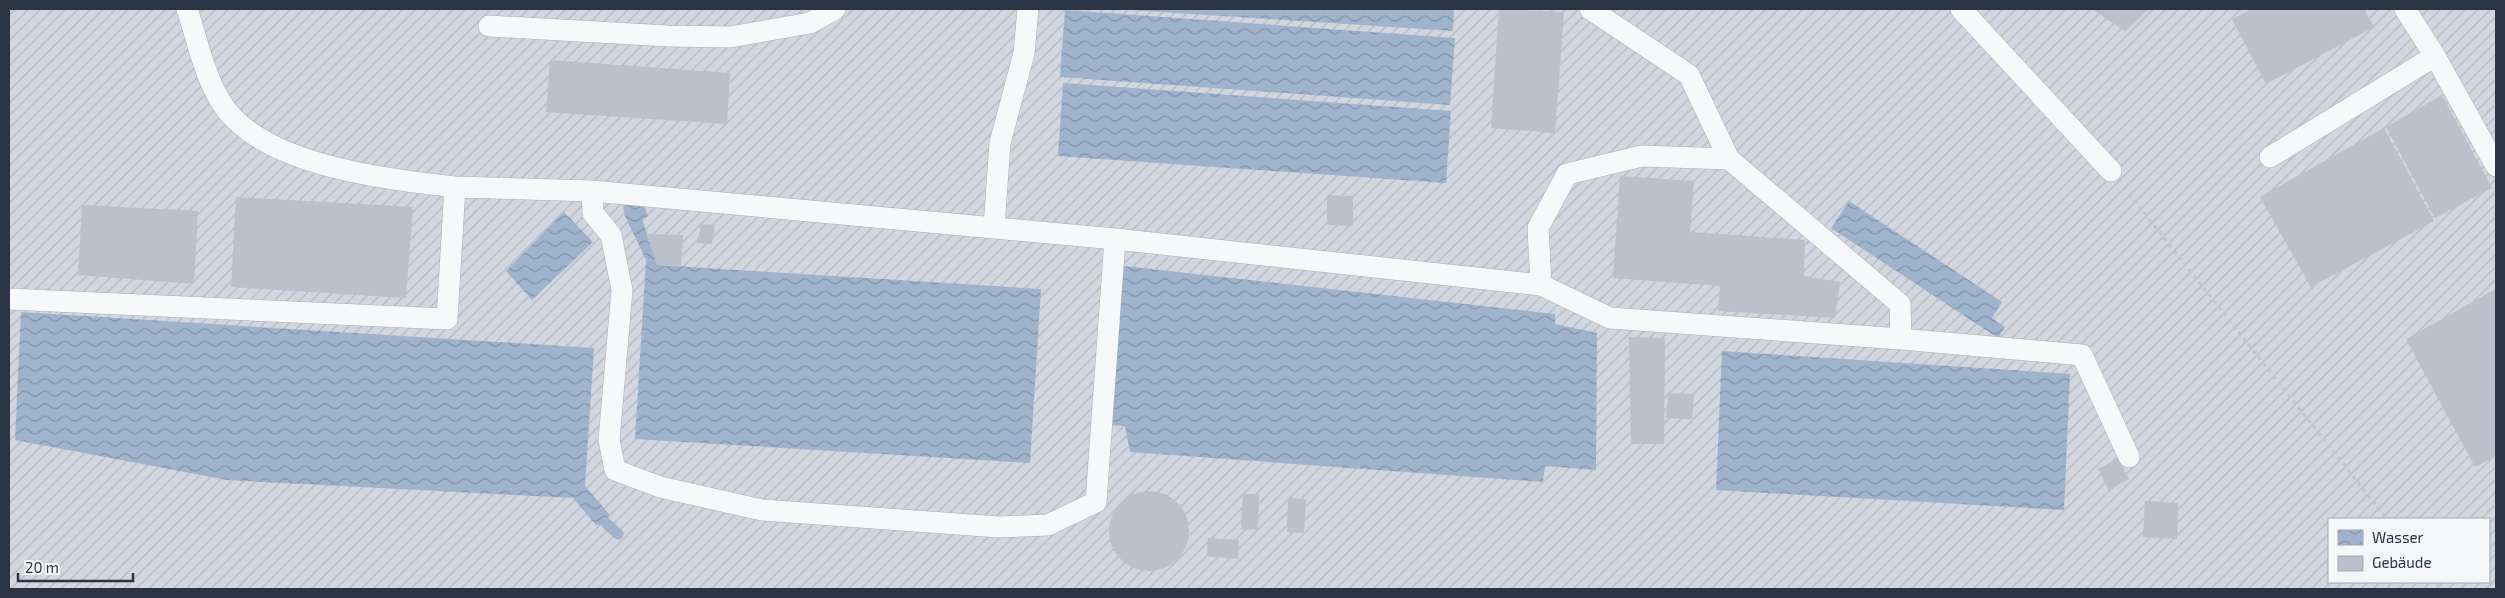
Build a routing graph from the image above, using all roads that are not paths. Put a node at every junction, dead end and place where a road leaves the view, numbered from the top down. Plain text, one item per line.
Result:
1 (187, 9) edge
2 (835, 9) edge
3 (1028, 9) edge
4 (1590, 9) edge
5 (1961, 9) edge
6 (2406, 9) edge
7 (489, 26) dead end
8 (2435, 56) junction
9 (2270, 157) dead end
10 (1729, 159) junction
11 (2496, 166) edge
12 (2111, 171) road end
13 (455, 187) junction
14 (592, 191) junction
15 (994, 227) junction
16 (1115, 239) junction
17 (1541, 285) junction
18 (9, 299) edge
19 (1901, 339) junction
20 (2129, 457) dead end

1 - 13 lane
2 - 7 lane
3 - 15 lane
4 - 10 lane
5 - 12 lane
6 - 8 lane
8 - 9 lane
8 - 11 lane
10 - 17 lane
10 - 19 lane
13 - 14 lane
13 - 18 lane
14 - 15 lane
14 - 16 lane
15 - 16 lane
16 - 17 lane
17 - 19 lane
19 - 20 lane

